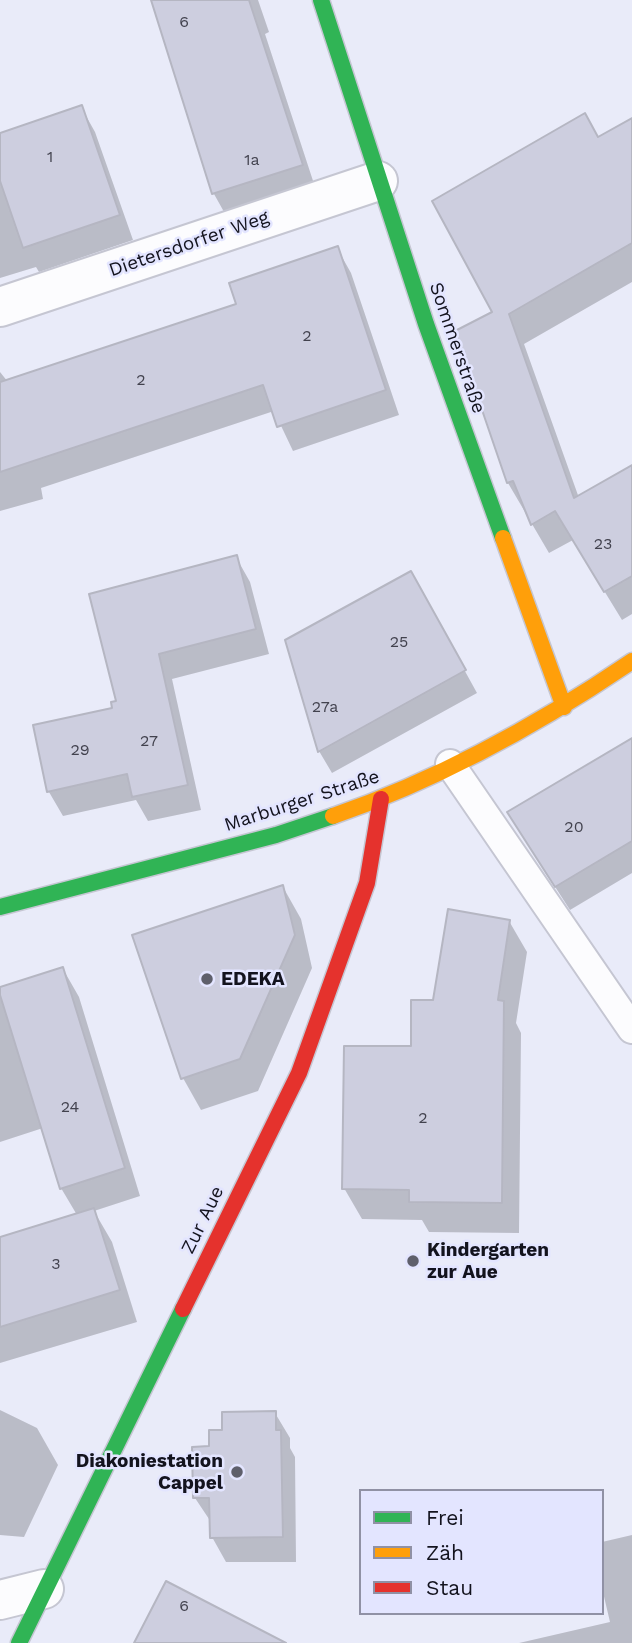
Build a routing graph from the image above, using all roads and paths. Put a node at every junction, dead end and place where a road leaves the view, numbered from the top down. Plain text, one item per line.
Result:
1 (321, 0) edge
2 (378, 181) junction
3 (0, 307) edge
4 (632, 661) edge
5 (564, 707) junction
6 (450, 764) junction
7 (381, 799) junction
8 (0, 907) edge
9 (632, 1029) edge
10 (44, 1589) junction
11 (0, 1600) edge
12 (19, 1643) edge

1 - 2 street, Sommerstraße
2 - 3 street, Dietersdorfer Weg
2 - 5 street, Sommerstraße
4 - 5 street, Marburger Straße
5 - 6 street, Marburger Straße
6 - 7 street, Marburger Straße
6 - 9 lane
7 - 8 street, Marburger Straße
7 - 10 street, Zur Aue
10 - 11 street
10 - 12 street, Zur Aue

